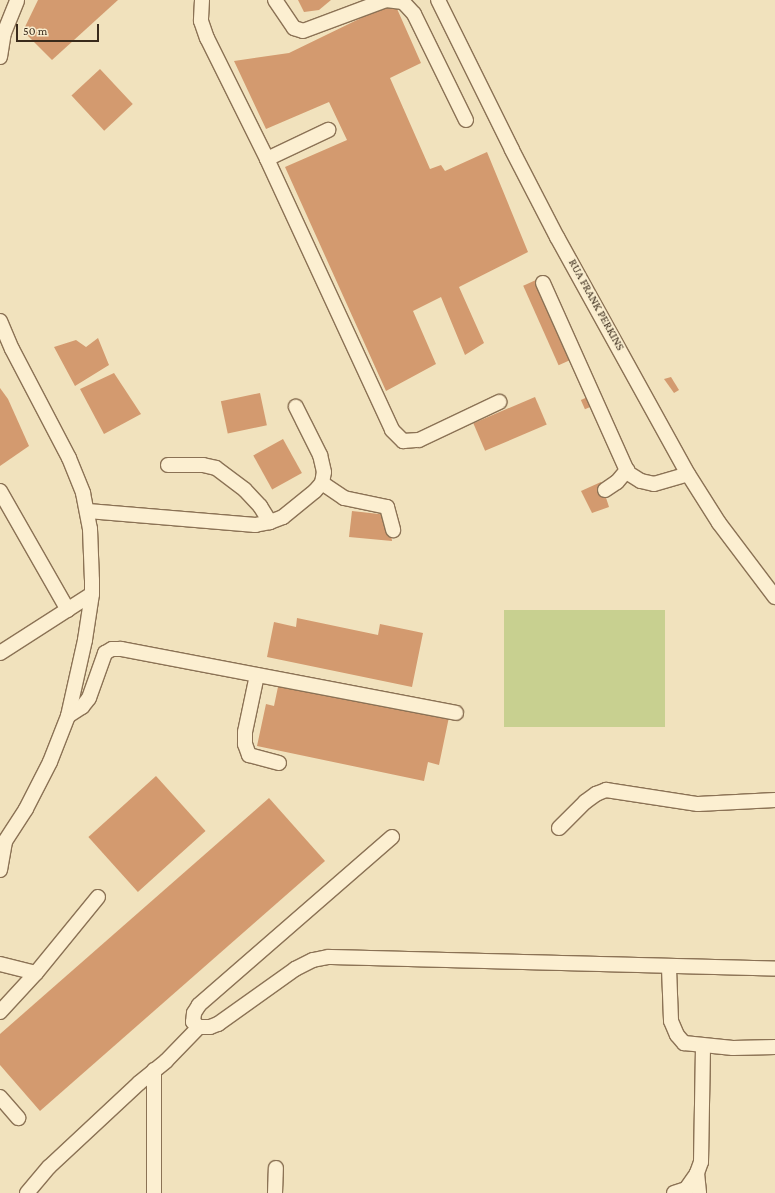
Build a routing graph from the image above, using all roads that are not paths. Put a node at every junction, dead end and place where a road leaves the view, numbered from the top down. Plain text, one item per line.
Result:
1 (16, 0) edge
2 (202, 0) edge
3 (276, 0) edge
4 (438, 0) edge
5 (0, 57) edge
6 (466, 120) dead end
7 (328, 130) dead end
8 (267, 158) junction
9 (542, 283) dead end
10 (0, 321) edge
11 (499, 402) dead end
12 (296, 407) dead end
13 (168, 466) dead end
14 (627, 470) junction
15 (688, 474) junction
16 (322, 483) junction
17 (605, 490) dead end
18 (0, 491) edge
19 (88, 511) junction
20 (270, 522) junction
21 (394, 530) dead end
22 (92, 594) junction
23 (775, 597) edge
24 (68, 610) junction
25 (0, 653) edge
26 (257, 675) junction
27 (456, 713) dead end
28 (68, 716) junction
29 (279, 763) dead end
30 (775, 800) edge
31 (558, 828) dead end
32 (392, 837) dead end
33 (3, 845) edge
34 (0, 870) edge
35 (98, 897) dead end
36 (0, 964) edge
37 (669, 968) junction
38 (775, 969) edge
39 (36, 973) junction
40 (0, 1012) edge
41 (200, 1027) junction
42 (704, 1046) junction
43 (775, 1047) edge
44 (154, 1070) junction
45 (0, 1097) edge
46 (18, 1118) dead end
47 (276, 1168) dead end
48 (697, 1173) junction
49 (27, 1193) edge
50 (154, 1193) edge
51 (276, 1193) edge
52 (674, 1193) edge
53 (699, 1193) edge

1 - 5 street
2 - 8 street
3 - 6 street
4 - 15 street, RUA FRANK PERKINS
7 - 8 street
8 - 11 street
9 - 14 street
10 - 19 street
12 - 16 street
13 - 20 street
14 - 15 street
14 - 17 street
15 - 23 street, RUA FRANK PERKINS
16 - 20 street
16 - 21 street
18 - 24 street
19 - 20 street
19 - 22 street
22 - 24 street
22 - 28 street
24 - 25 street
26 - 27 street
26 - 28 street
26 - 29 street
28 - 33 street
30 - 31 street
32 - 41 street
33 - 34 street
35 - 39 street
36 - 39 street
37 - 38 street
37 - 41 street
37 - 42 street
39 - 40 street
41 - 44 street
42 - 43 street
42 - 48 street
44 - 49 street
44 - 50 street
45 - 46 street
47 - 51 street
48 - 52 street
48 - 53 street

